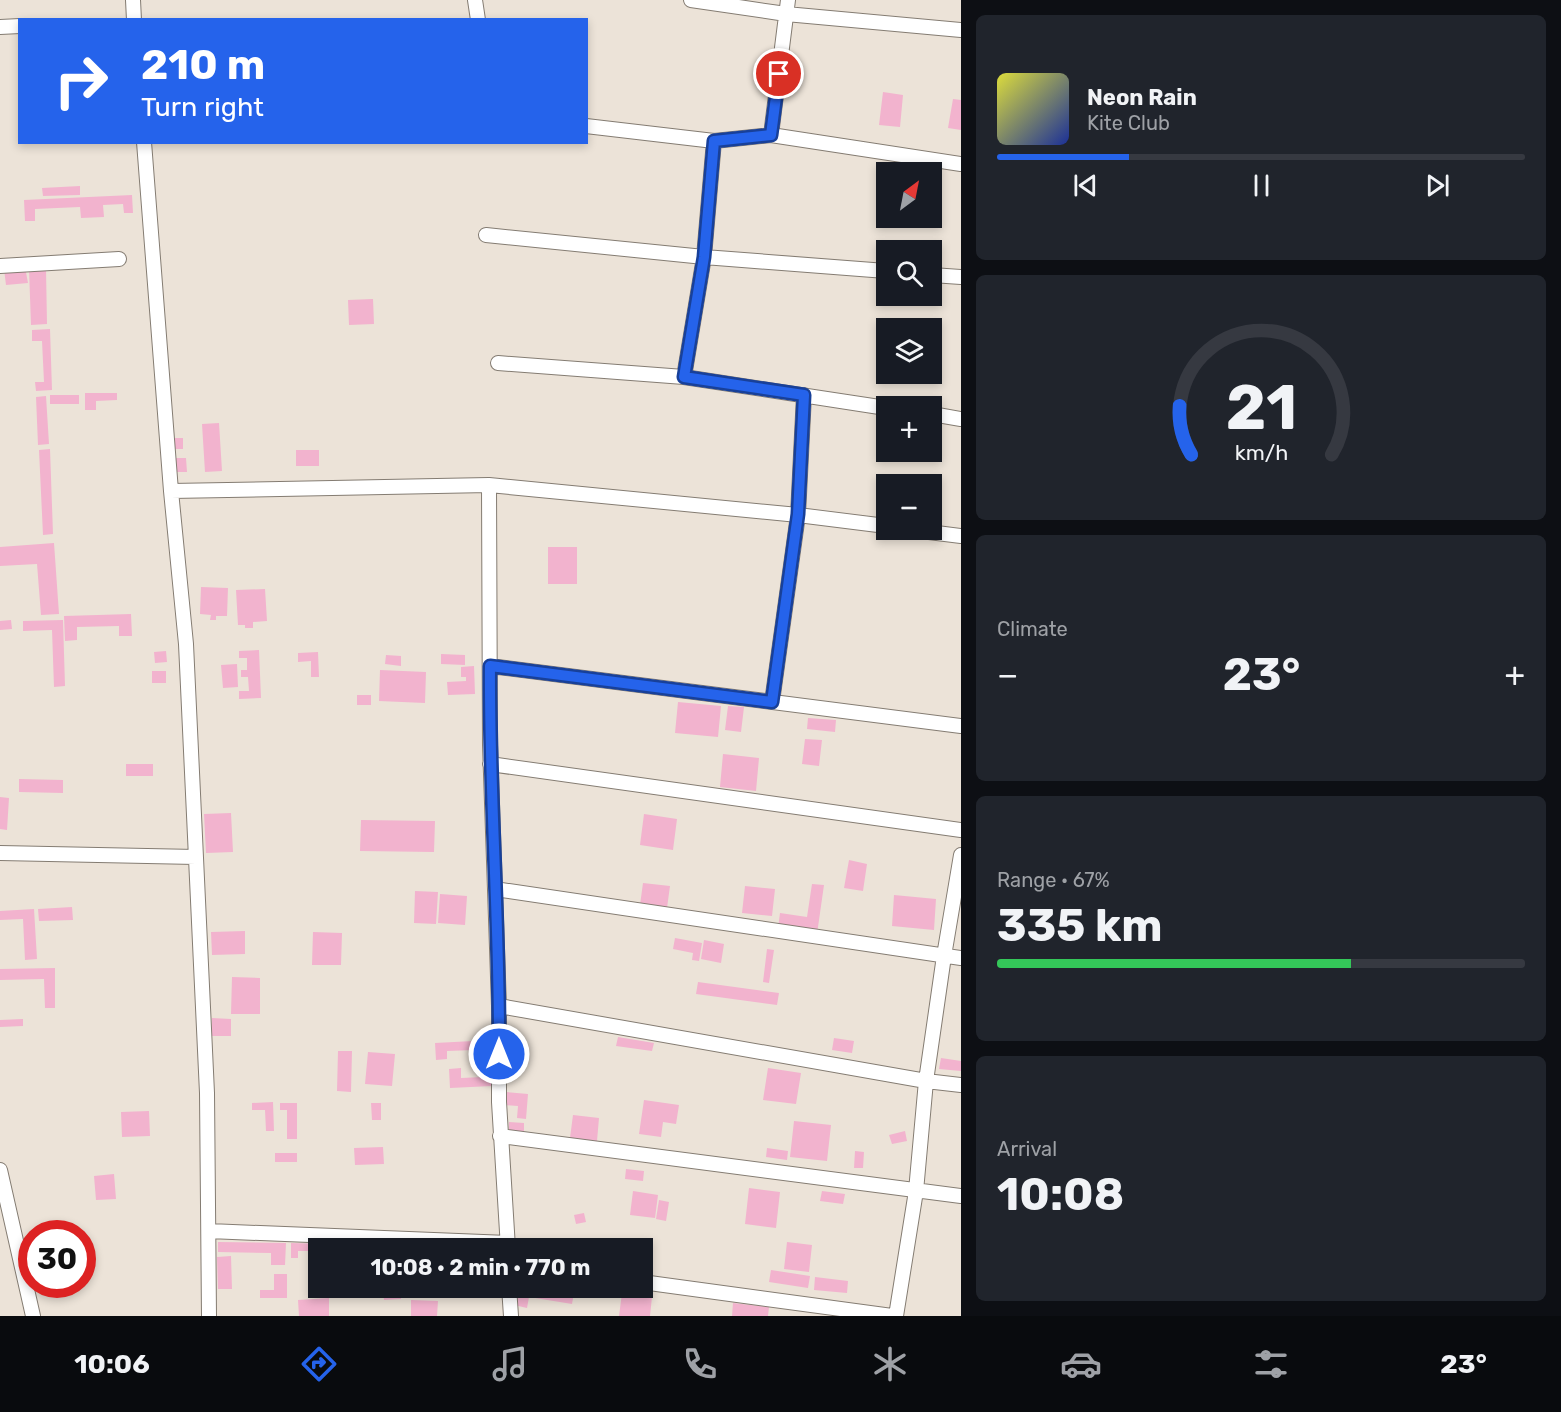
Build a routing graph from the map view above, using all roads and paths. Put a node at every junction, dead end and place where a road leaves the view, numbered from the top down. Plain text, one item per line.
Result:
1 (133, 0) edge
2 (476, 0) edge
3 (691, 0) edge
4 (787, 7) edge
5 (134, 18) edge
6 (478, 18) edge
7 (18, 26) edge
8 (0, 27) edge
9 (961, 30) edge
10 (588, 126) edge
11 (771, 135) junction
12 (714, 141) junction
13 (144, 144) edge
14 (961, 164) edge
15 (486, 236) dead end
16 (704, 257) junction
17 (119, 259) dead end
18 (0, 266) edge
19 (876, 270) edge
20 (942, 276) edge
21 (961, 277) edge
22 (498, 363) dead end
23 (684, 377) junction
24 (804, 395) junction
25 (876, 406) edge
26 (942, 416) edge
27 (961, 419) edge
28 (489, 485) junction
29 (171, 491) junction
30 (798, 514) junction
31 (876, 525) edge
32 (942, 534) edge
33 (961, 536) edge
34 (490, 666) junction
35 (772, 702) junction
36 (961, 726) edge
37 (490, 764) junction
38 (961, 830) edge
39 (0, 853) edge
40 (961, 855) edge
41 (196, 857) junction
42 (495, 889) junction
43 (944, 956) junction
44 (961, 958) edge
45 (500, 1006) junction
46 (926, 1082) junction
47 (961, 1085) edge
48 (500, 1136) junction
49 (0, 1170) edge
50 (916, 1191) junction
51 (961, 1196) edge
52 (209, 1231) junction
53 (349, 1238) edge
54 (508, 1238) edge
55 (653, 1283) edge
56 (510, 1298) edge
57 (33, 1316) edge
58 (209, 1316) edge
59 (511, 1316) edge
60 (892, 1316) edge
61 (896, 1316) edge

1 - 5 street
2 - 6 street
3 - 4 street
4 - 9 street
4 - 11 street
7 - 8 street
10 - 12 street
11 - 12 street
11 - 14 street
12 - 16 street
13 - 29 street
15 - 16 street
16 - 19 street
16 - 23 street
17 - 18 street
20 - 21 street
22 - 23 street
23 - 24 street
24 - 25 street
24 - 30 street
26 - 27 street
28 - 29 street
28 - 30 street
28 - 34 street
29 - 41 street
30 - 31 street
30 - 35 street
32 - 33 street
34 - 35 street
34 - 37 street
35 - 36 street
37 - 38 street
37 - 42 street
39 - 41 street
40 - 43 street
41 - 52 street
42 - 43 street
42 - 45 street
43 - 44 street
43 - 46 street
45 - 46 street
45 - 48 street
46 - 47 street
46 - 50 street
48 - 50 street
48 - 54 street
49 - 57 street
50 - 51 street
50 - 61 street
52 - 53 street
52 - 58 street
55 - 60 street
56 - 59 street

